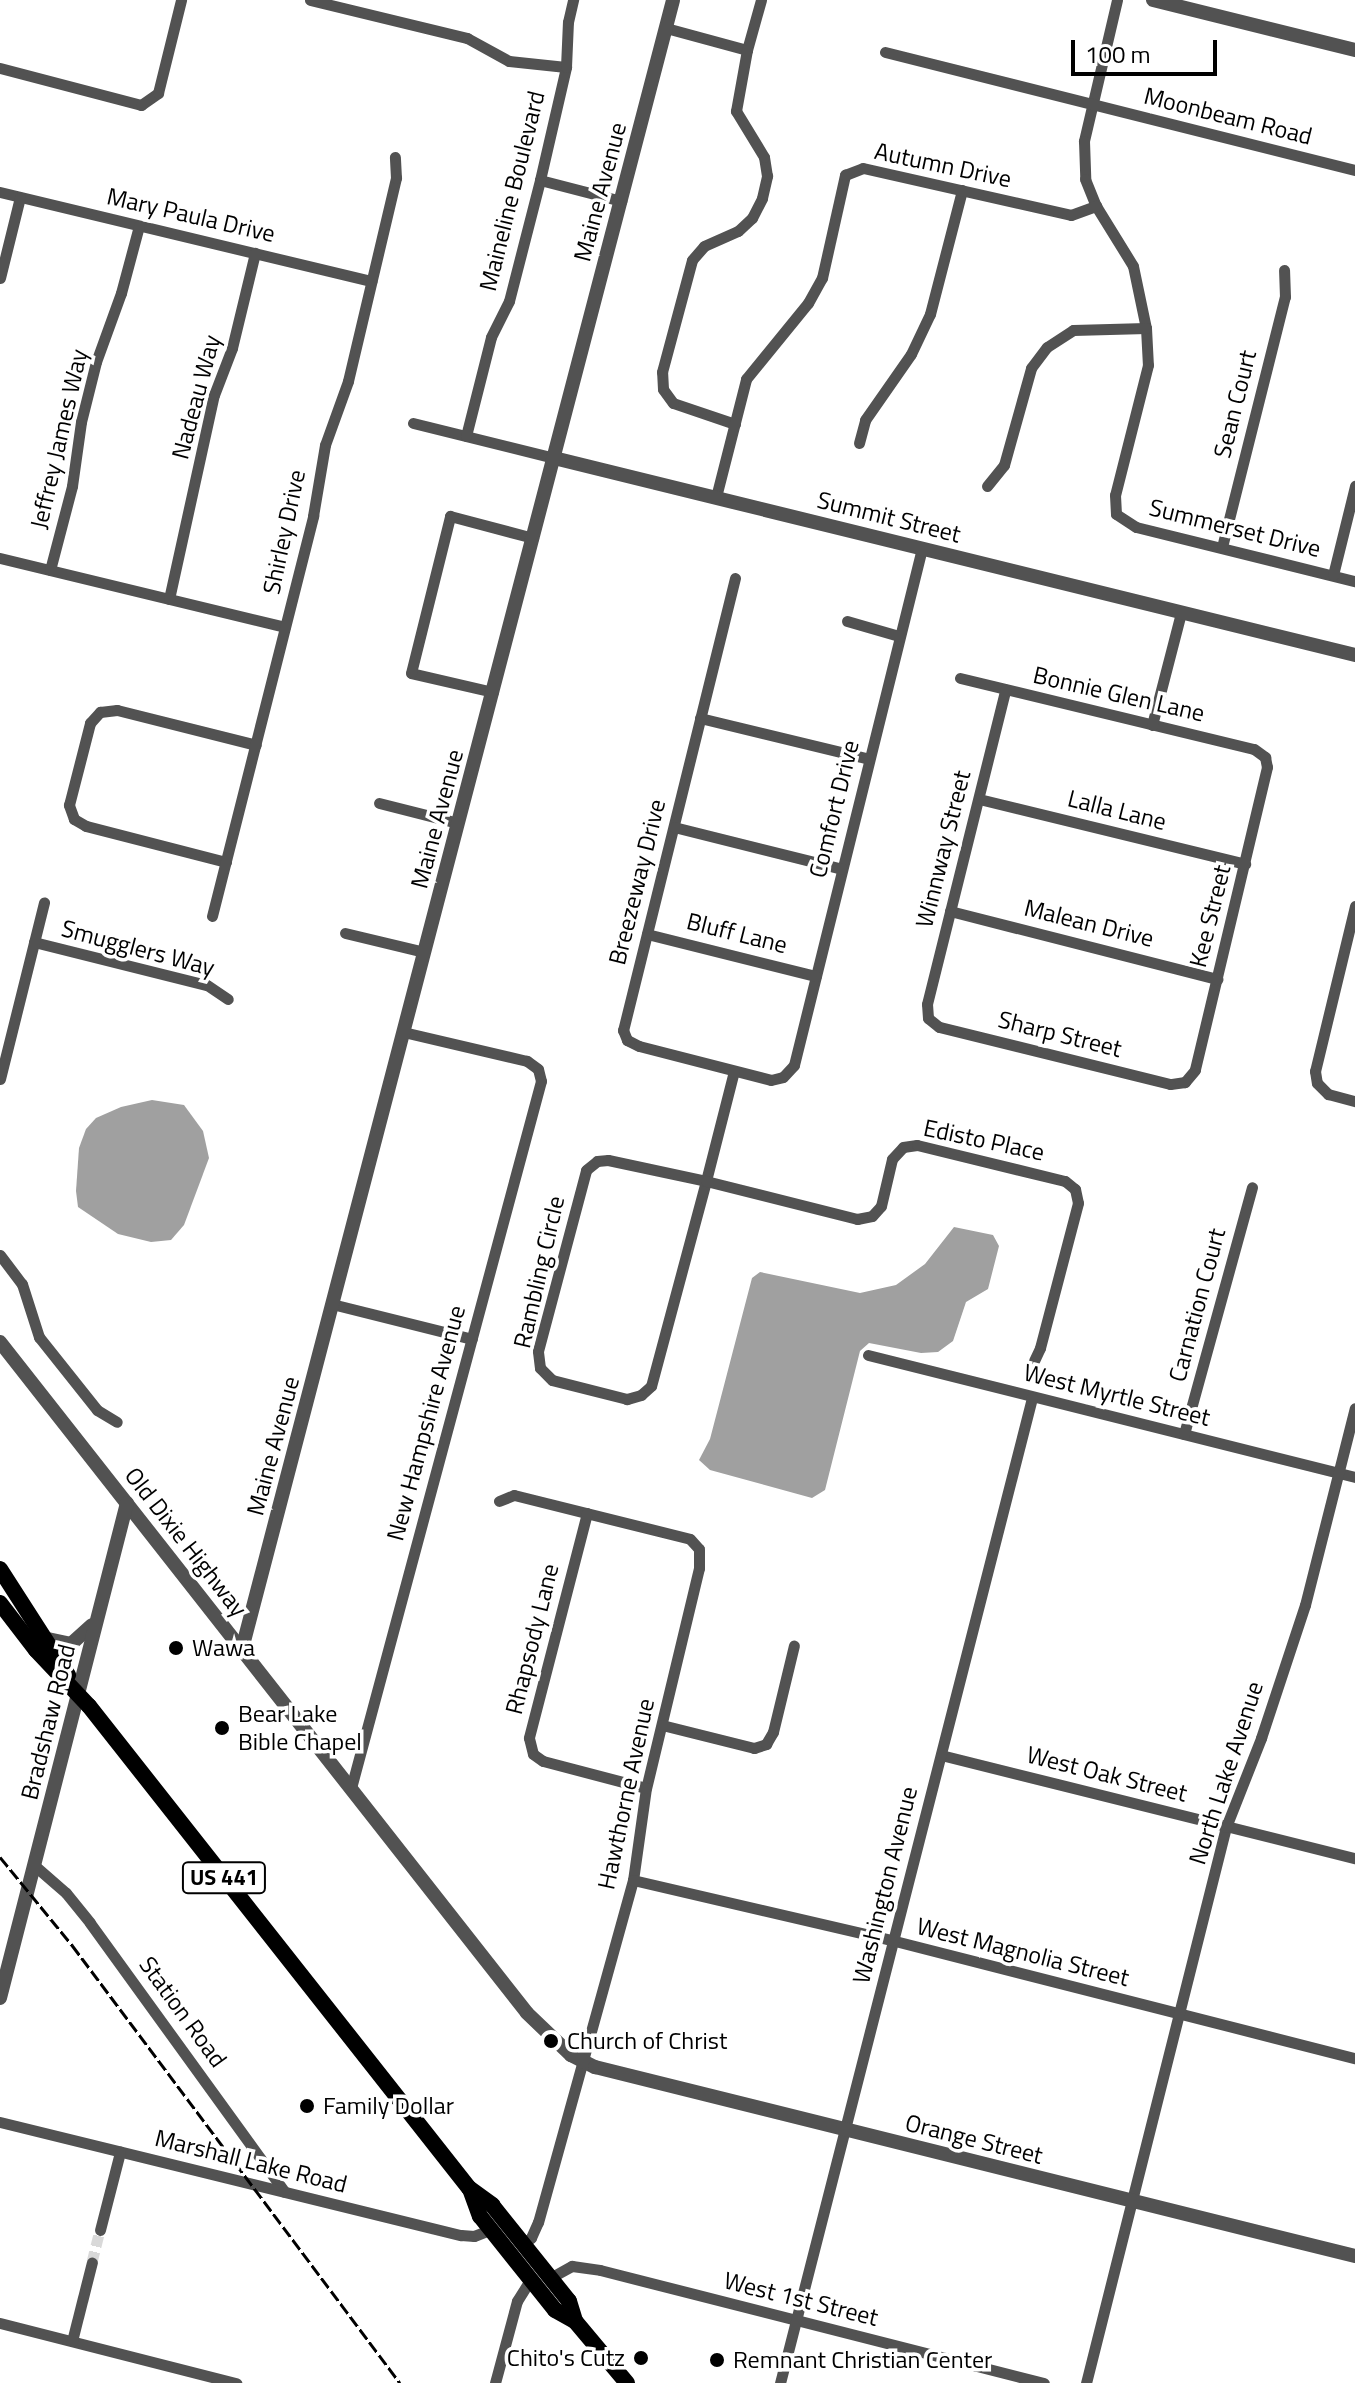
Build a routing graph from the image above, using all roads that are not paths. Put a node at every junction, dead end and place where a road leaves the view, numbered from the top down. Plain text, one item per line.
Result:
1 (181, 0) edge
2 (310, 0) edge
3 (573, 0) edge
4 (673, 0) edge
5 (761, 0) edge
6 (1117, 0) edge
7 (1153, 0) edge
8 (666, 28) junction
9 (747, 50) junction
10 (1355, 50) edge
11 (885, 52) dead end
12 (566, 67) junction
13 (0, 68) edge
14 (1090, 104) junction
15 (395, 157) dead end
16 (1355, 170) edge
17 (540, 180) junction
18 (962, 190) junction
19 (0, 192) edge
20 (20, 197) junction
21 (621, 201) junction
22 (1096, 206) junction
23 (139, 226) junction
24 (255, 253) junction
25 (1284, 270) dead end
26 (0, 278) edge
27 (371, 281) junction
28 (1146, 328) junction
29 (413, 423) dead end
30 (735, 424) junction
31 (466, 436) junction
32 (859, 443) dead end
33 (554, 458) junction
34 (987, 486) dead end
35 (1355, 486) edge
36 (716, 497) junction
37 (533, 538) junction
38 (1222, 547) junction
39 (922, 548) junction
40 (0, 558) edge
41 (50, 570) junction
42 (1333, 575) junction
43 (735, 578) dead end
44 (1355, 581) edge
45 (169, 599) junction
46 (1181, 613) junction
47 (847, 621) dead end
48 (285, 627) junction
49 (899, 636) junction
50 (1355, 655) edge
51 (960, 678) dead end
52 (1005, 690) junction
53 (493, 692) junction
54 (700, 718) junction
55 (1152, 725) junction
56 (256, 745) junction
57 (1265, 757) joint
58 (869, 759) junction
59 (979, 799) junction
60 (379, 803) dead end
61 (458, 823) junction
62 (674, 827) junction
63 (226, 862) junction
64 (1245, 864) junction
65 (842, 869) junction
66 (44, 902) dead end
67 (1355, 906) edge
68 (950, 911) junction
69 (212, 916) dead end
70 (345, 933) dead end
71 (647, 934) junction
72 (34, 942) junction
73 (424, 952) junction
74 (816, 976) junction
75 (1217, 979) junction
76 (228, 999) dead end
77 (928, 1018) joint
78 (403, 1032) junction
79 (734, 1071) junction
80 (783, 1077) joint
81 (0, 1079) edge
82 (1185, 1082) joint
83 (1355, 1101) edge
84 (706, 1181) junction
85 (1252, 1187) dead end
86 (2, 1261) edge
87 (332, 1304) junction
88 (472, 1339) junction
89 (0, 1342) edge
90 (868, 1355) dead end
91 (1034, 1361) dead end
92 (1032, 1398) junction
93 (1355, 1408) edge
94 (117, 1422) dead end
95 (1184, 1434) junction
96 (1338, 1473) junction
97 (1355, 1477) edge
98 (499, 1501) dead end
99 (127, 1503) junction
100 (587, 1513) junction
101 (0, 1569) edge
102 (0, 1603) edge
103 (97, 1618) junction
104 (48, 1639) junction
105 (794, 1645) dead end
106 (242, 1649) junction
107 (79, 1694) junction
108 (662, 1725) junction
109 (941, 1755) junction
110 (351, 1788) junction
111 (646, 1788) junction
112 (1226, 1827) junction
113 (1355, 1858) edge
114 (35, 1866) junction
115 (633, 1880) junction
116 (895, 1941) junction
117 (0, 1998) edge
118 (1181, 2015) junction
119 (1355, 2058) edge
120 (583, 2062) junction
121 (0, 2122) edge
122 (844, 2129) junction
123 (120, 2152) junction
124 (469, 2188) junction
125 (285, 2192) junction
126 (1132, 2200) junction
127 (492, 2229) junction
128 (100, 2230) tunnel mouth
129 (522, 2244) junction
130 (1355, 2256) edge
131 (92, 2262) tunnel mouth
132 (550, 2278) junction
133 (531, 2279) junction
134 (575, 2321) junction
135 (795, 2321) junction
136 (0, 2323) edge
137 (72, 2341) junction
138 (236, 2383) edge
139 (495, 2383) edge
140 (627, 2383) edge
141 (780, 2383) edge
142 (1044, 2383) edge
143 (1086, 2383) edge

1 - 13 street
2 - 12 street
3 - 12 street, Maineline Boulevard
4 - 8 street, Maine Avenue
5 - 9 street
6 - 14 street, Summerset Drive
7 - 10 street
8 - 9 street
8 - 21 street, Maine Avenue
9 - 30 street
11 - 14 street, Moonbeam Road
12 - 17 street, Maineline Boulevard
14 - 16 street, Moonbeam Road
14 - 22 street, Summerset Drive
15 - 27 street, Shirley Drive
17 - 21 street
17 - 31 street, Maineline Boulevard
18 - 22 street, Autumn Drive
18 - 30 street, Autumn Drive
18 - 32 street
19 - 20 street, Mary Paula Drive
20 - 23 street, Mary Paula Drive
20 - 26 street
21 - 33 street, Maine Avenue
22 - 28 street, Summerset Drive
23 - 24 street, Mary Paula Drive
23 - 41 street, Jeffrey James Way
24 - 27 street, Mary Paula Drive
24 - 45 street, Nadeau Way
25 - 38 street, Sean Court
27 - 48 street, Shirley Drive
28 - 34 street
28 - 38 street, Summerset Drive
29 - 31 street, Summit Street
30 - 36 street, Autumn Drive
31 - 33 street, Summit Street
33 - 36 street, Summit Street
33 - 37 street, Maine Avenue
35 - 42 street
36 - 39 street, Summit Street
37 - 53 street, Maine Avenue
37 - 53 street
38 - 42 street, Summerset Drive
39 - 46 street, Summit Street
39 - 49 street, Comfort Drive
40 - 41 street
41 - 45 street
42 - 44 street, Summerset Drive
43 - 54 street, Breezeway Drive
45 - 48 street
46 - 50 street, Summit Street
46 - 55 street
47 - 49 street
48 - 56 street, Shirley Drive
49 - 58 street, Comfort Drive
51 - 52 street, Bonnie Glen Lane
52 - 55 street, Bonnie Glen Lane
52 - 59 street, Winnway Street
53 - 61 street, Maine Avenue
54 - 58 street
54 - 62 street, Breezeway Drive
55 - 57 street, Bonnie Glen Lane
56 - 63 street, Shirley Drive
56 - 63 street
57 - 64 street, Kee Street
58 - 65 street, Comfort Drive
59 - 64 street, Lalla Lane
59 - 68 street, Winnway Street
60 - 61 street
61 - 73 street, Maine Avenue
62 - 65 street
62 - 71 street, Breezeway Drive
63 - 69 street, Shirley Drive
64 - 75 street, Kee Street
65 - 74 street, Comfort Drive
66 - 72 street, Smugglers Way
67 - 83 street
68 - 75 street, Malean Drive
68 - 77 street, Winnway Street
70 - 73 street
71 - 74 street, Bluff Lane
71 - 79 street, Breezeway Drive
72 - 76 street, Smugglers Way
72 - 81 street, Smugglers Way
73 - 78 street, Maine Avenue
74 - 80 street, Comfort Drive
75 - 82 street, Kee Street
77 - 82 street, Sharp Street
78 - 87 street, Maine Avenue
78 - 88 street, New Hampshire Avenue
79 - 80 street, Breezeway Drive
79 - 84 street, Rambling Circle
84 - 84 street, Rambling Circle
84 - 91 street, Edisto Place
85 - 95 street, Carnation Court
86 - 94 street
87 - 88 street
87 - 106 street, Maine Avenue
88 - 110 street, New Hampshire Avenue
89 - 99 street, Old Dixie Highway
90 - 92 street, West Myrtle Street
92 - 95 street, West Myrtle Street
92 - 109 street, Washington Avenue
93 - 96 street, North Lake Avenue
95 - 96 street, West Myrtle Street
96 - 97 street, West Myrtle Street
96 - 112 street, North Lake Avenue
98 - 100 street, Hawthorne Avenue
99 - 103 street, Bradshaw Road
99 - 106 street, Old Dixie Highway
100 - 108 street, Hawthorne Avenue
100 - 111 street, Rhapsody Lane
101 - 104 main road, US 441
102 - 107 main road, US 441
103 - 104 street
103 - 107 street, Bradshaw Road
104 - 107 main road, US 441
105 - 108 street
106 - 110 street, Old Dixie Highway
107 - 114 street, Bradshaw Road
107 - 124 main road, US 441
108 - 111 street, Hawthorne Avenue
109 - 112 street, West Oak Street
109 - 116 street, Washington Avenue
110 - 120 street, Old Dixie Highway
111 - 115 street, Hawthorne Avenue
112 - 113 street, West Oak Street
112 - 118 street, North Lake Avenue
114 - 117 street, Bradshaw Road
114 - 125 street, Station Road
115 - 116 street, West Magnolia Street
115 - 120 street, Hawthorne Avenue
116 - 118 street, West Magnolia Street
116 - 122 street, Washington Avenue
118 - 119 street, West Magnolia Street
118 - 126 street, North Lake Avenue
120 - 122 street, Orange Street
120 - 129 street, Hawthorne Avenue
121 - 123 street, Marshall Lake Road
122 - 126 street, Orange Street
122 - 135 street, Washington Avenue
123 - 125 street, Marshall Lake Road
123 - 128 street
124 - 127 main road, US 441
124 - 129 main road, US 441
125 - 127 street, Marshall Lake Road
126 - 130 street, Orange Street
126 - 143 street, North Lake Avenue
127 - 133 main road, US 441
129 - 132 main road, US 441
131 - 137 street
132 - 134 main road, US 441
132 - 135 street, West 1st Street
133 - 134 main road, US 441
133 - 139 street
134 - 140 main road, US 441
135 - 141 street, Washington Avenue
135 - 142 street, West 1st Street
136 - 137 street
137 - 138 street

